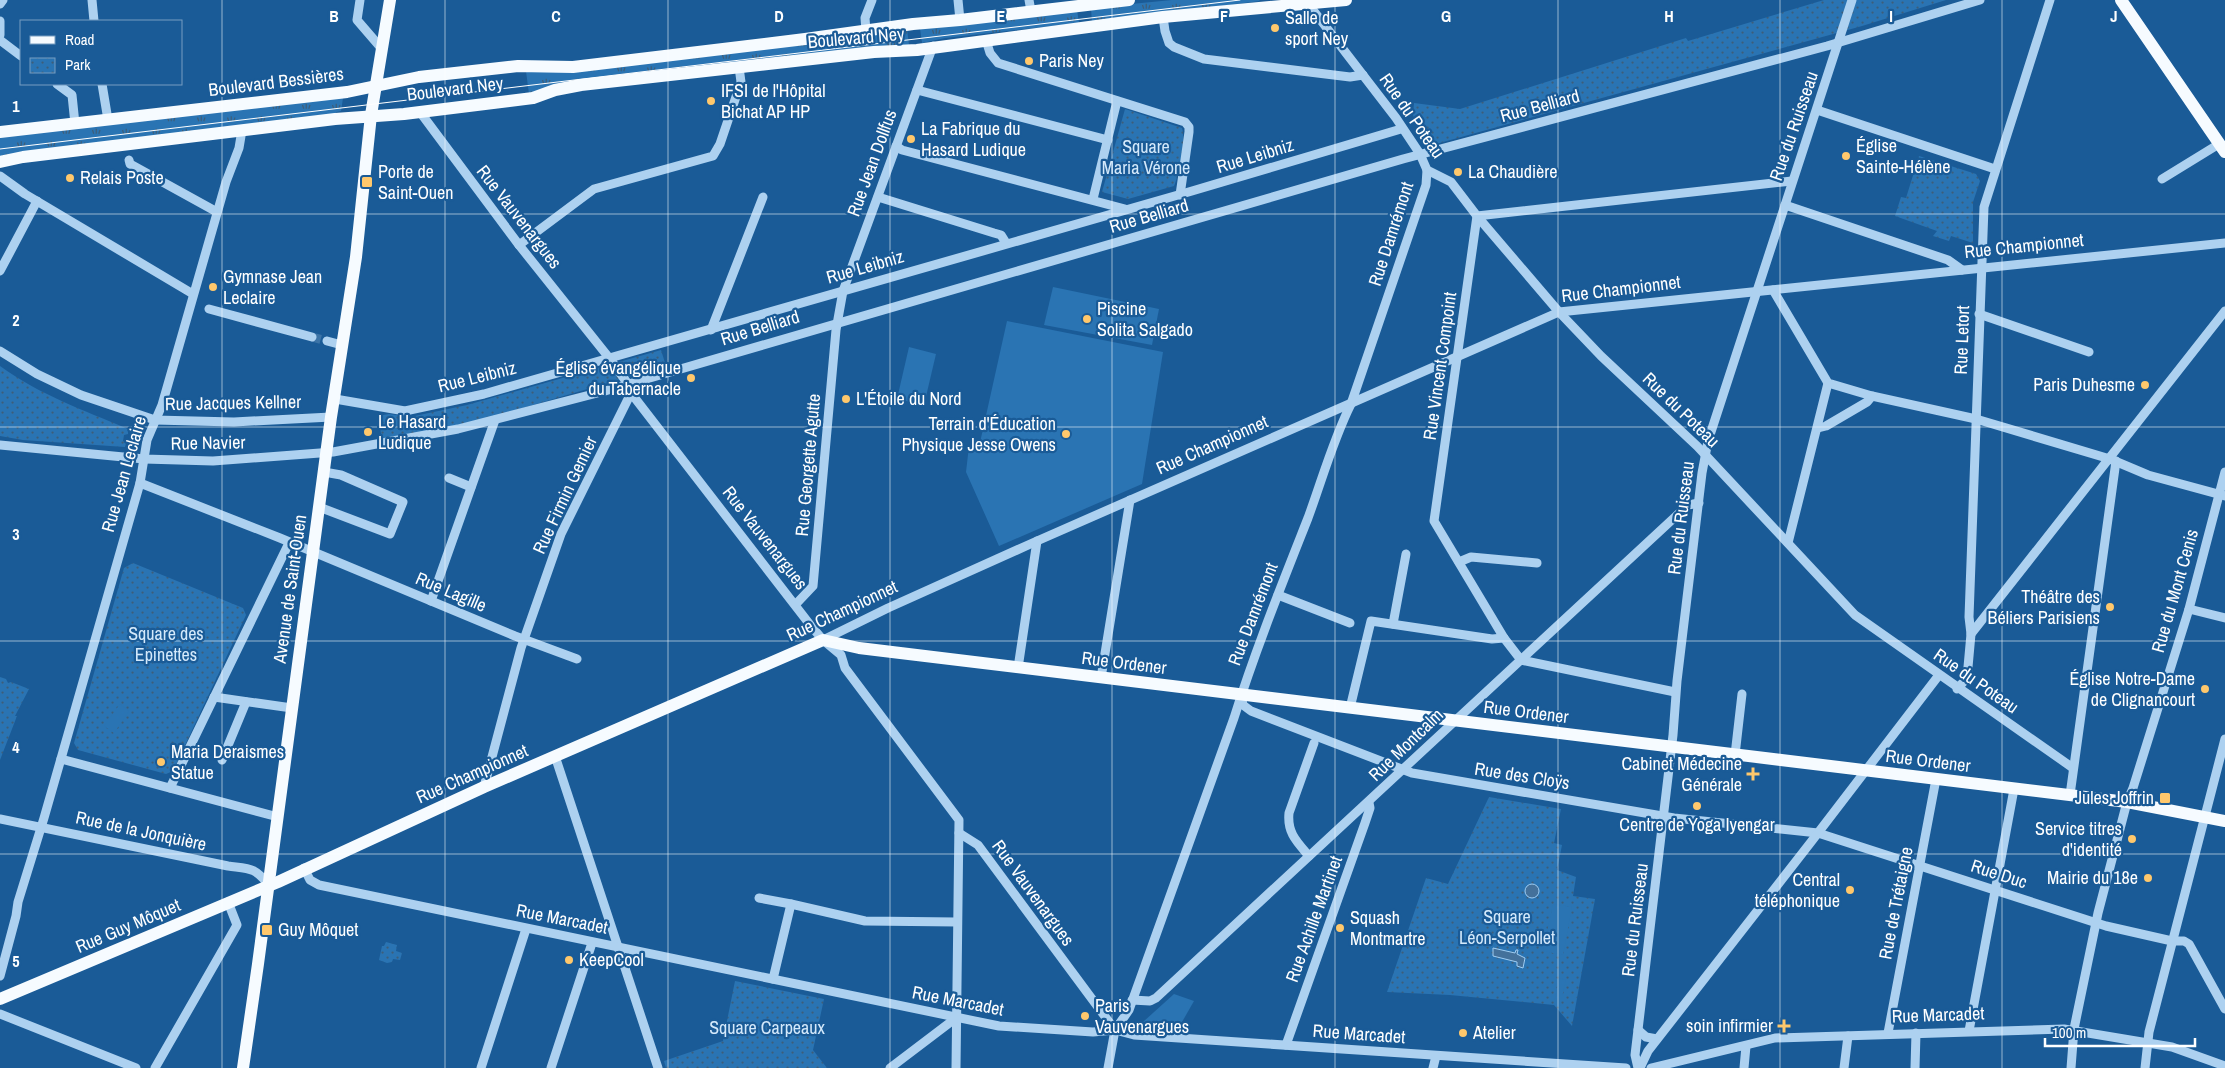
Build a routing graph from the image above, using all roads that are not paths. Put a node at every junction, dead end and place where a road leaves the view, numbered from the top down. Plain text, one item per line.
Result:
1 (3, 0) edge
2 (92, 0) edge
3 (360, 0) edge
4 (390, 0) edge
5 (872, 0) edge
6 (958, 0) edge
7 (1129, 0) edge
8 (1346, 0) edge
9 (1852, 0) edge
10 (1980, 0) edge
11 (2050, 0) edge
12 (2121, 0) edge
13 (1111, 1) edge
14 (1306, 2) edge
15 (0, 4) edge
16 (1030, 6) edge
17 (1163, 17) junction
18 (94, 20) edge
19 (960, 20) junction
20 (0, 21) edge
21 (866, 31) junction
22 (0, 35) edge
23 (0, 40) edge
24 (986, 40) junction
25 (1839, 42) junction
26 (933, 46) junction
27 (382, 49) junction
28 (20, 55) edge
29 (739, 67) junction
30 (1363, 75) junction
31 (377, 84) junction
32 (58, 85) edge
33 (102, 85) edge
34 (917, 90) junction
35 (1117, 101) junction
36 (1816, 110) junction
37 (420, 112) junction
38 (371, 116) junction
39 (108, 120) junction
40 (75, 124) junction
41 (1401, 129) junction
42 (242, 130) junction
43 (0, 132) edge
44 (1108, 140) junction
45 (896, 146) junction
46 (2222, 148) edge
47 (1420, 154) junction
48 (129, 160) dead end
49 (0, 162) edge
50 (1996, 169) junction
51 (1427, 170) junction
52 (0, 176) edge
53 (2162, 179) dead end
54 (1792, 181) junction
55 (1180, 195) junction
56 (764, 197) dead end
57 (878, 197) junction
58 (1093, 199) junction
59 (37, 202) junction
60 (1785, 205) junction
61 (1126, 209) junction
62 (217, 212) junction
63 (1477, 216) junction
64 (1006, 243) junction
65 (2225, 243) edge
66 (519, 245) junction
67 (1980, 268) junction
68 (1962, 270) junction
69 (0, 271) edge
70 (1773, 290) junction
71 (843, 291) junction
72 (1757, 291) junction
73 (193, 294) junction
74 (209, 309) dead end
75 (2225, 311) edge
76 (1559, 312) junction
77 (1979, 314) junction
78 (837, 322) junction
79 (711, 330) junction
80 (312, 337) tunnel mouth
81 (327, 341) tunnel mouth
82 (342, 345) junction
83 (0, 351) edge
84 (2088, 352) dead end
85 (1458, 356) junction
86 (610, 359) junction
87 (1828, 383) junction
88 (628, 384) junction
89 (631, 393) junction
90 (1872, 396) junction
91 (335, 399) junction
92 (1351, 404) junction
93 (331, 417) junction
94 (1976, 419) junction
95 (155, 420) junction
96 (495, 420) junction
97 (1818, 428) junction
98 (0, 445) edge
99 (326, 453) junction
100 (1705, 455) junction
101 (144, 459) junction
102 (2113, 460) junction
103 (324, 472) junction
104 (2225, 472) edge
105 (449, 478) dead end
106 (140, 483) junction
107 (472, 487) junction
108 (2222, 495) edge
109 (1130, 500) junction
110 (1699, 503) junction
111 (319, 507) junction
112 (1038, 541) junction
113 (289, 543) junction
114 (1788, 543) junction
115 (313, 553) junction
116 (1406, 554) dead end
117 (1459, 562) junction
118 (1538, 563) dead end
119 (1278, 595) junction
120 (431, 602) junction
121 (796, 604) junction
122 (2189, 609) junction
123 (2225, 618) edge
124 (1350, 623) dead end
125 (1392, 624) junction
126 (1971, 634) junction
127 (1504, 638) junction
128 (524, 640) junction
129 (823, 640) junction
130 (577, 660) dead end
131 (1521, 660) junction
132 (1018, 668) junction
133 (1939, 675) junction
134 (1100, 678) junction
135 (1957, 688) junction
136 (1675, 692) junction
137 (1742, 694) dead end
138 (1241, 695) junction
139 (214, 697) junction
140 (246, 702) junction
141 (292, 708) junction
142 (1350, 708) junction
143 (1454, 721) junction
144 (2225, 739) edge
145 (1314, 743) dead end
146 (1671, 747) junction
147 (1735, 755) junction
148 (555, 756) junction
149 (61, 759) junction
150 (222, 760) dead end
151 (2073, 768) junction
152 (1403, 770) junction
153 (1865, 770) junction
154 (1936, 779) junction
155 (484, 787) junction
156 (170, 788) junction
157 (2014, 788) junction
158 (2070, 795) junction
159 (2127, 802) junction
160 (1369, 803) junction
161 (278, 816) junction
162 (1663, 817) junction
163 (2205, 817) junction
164 (0, 819) edge
165 (2225, 821) edge
166 (41, 827) junction
167 (959, 833) junction
168 (1818, 833) junction
169 (1309, 856) junction
170 (1920, 864) junction
171 (304, 868) junction
172 (269, 885) junction
173 (1994, 890) junction
174 (759, 898) dead end
175 (228, 902) junction
176 (791, 904) junction
177 (957, 922) junction
178 (2097, 923) junction
179 (526, 929) junction
180 (2172, 941) junction
181 (592, 943) junction
182 (618, 947) junction
183 (0, 976) edge
184 (773, 979) junction
185 (0, 999) edge
186 (1132, 1000) junction
187 (2225, 1009) edge
188 (0, 1014) edge
189 (956, 1018) junction
190 (2074, 1029) junction
191 (1115, 1030) junction
192 (1638, 1030) junction
193 (1968, 1031) junction
194 (1888, 1033) junction
195 (1916, 1033) junction
196 (1848, 1036) junction
197 (1657, 1039) junction
198 (2147, 1044) junction
199 (1286, 1045) junction
200 (1746, 1046) junction
201 (1436, 1056) junction
202 (2225, 1066) edge
203 (136, 1068) edge
204 (155, 1068) edge
205 (243, 1068) edge
206 (481, 1068) edge
207 (551, 1068) edge
208 (658, 1068) edge
209 (890, 1068) edge
210 (956, 1068) edge
211 (1108, 1068) edge
212 (1433, 1068) edge
213 (1626, 1068) edge
214 (1639, 1068) edge
215 (1651, 1068) edge
216 (1744, 1068) edge
217 (1844, 1068) edge
218 (1915, 1068) edge
219 (2071, 1068) edge
220 (2145, 1068) edge

1 - 15 street
2 - 18 street
3 - 27 street
4 - 27 main road, Avenue de Saint-Ouen
5 - 21 street
6 - 19 street
7 - 13 main road, Boulevard Ney
8 - 14 main road, Boulevard Ney
9 - 25 street, Rue du Ruisseau
10 - 25 street, Rue Belliard
11 - 50 street, Rue Letort
12 - 46 main road
13 - 16 main road, Boulevard Ney
14 - 17 main road, Boulevard Ney
14 - 30 street, Rue du Poteau
16 - 19 main road, Boulevard Ney
17 - 24 main road, Boulevard Ney
17 - 30 street
19 - 21 main road, Boulevard Ney
20 - 22 street
21 - 31 main road, Boulevard Ney
23 - 28 street
24 - 26 main road, Boulevard Ney
24 - 35 street
25 - 36 street, Rue du Ruisseau
25 - 47 street, Rue Belliard
26 - 29 main road, Boulevard Ney
26 - 34 street, Rue Jean Dollfus
27 - 31 main road, Avenue de Saint-Ouen
29 - 37 main road, Boulevard Ney
29 - 66 street
30 - 41 street, Rue du Poteau
31 - 38 main road, Avenue de Saint-Ouen
31 - 39 main road, Boulevard Bessières
32 - 40 street
33 - 39 street
34 - 44 street
34 - 45 street, Rue Jean Dollfus
35 - 44 street
35 - 55 street
36 - 50 street
36 - 54 street, Rue du Ruisseau
37 - 38 main road, Boulevard Ney
37 - 66 street, Rue Vauvenargues
38 - 42 main road
38 - 82 main road, Avenue de Saint-Ouen
39 - 40 main road, Boulevard Bessières
40 - 43 main road, Boulevard Bessières
41 - 47 street, Rue du Poteau
41 - 55 street, Rue Leibniz
42 - 49 main road
42 - 62 street, Rue Jean Leclaire
44 - 58 street
45 - 57 street, Rue Jean Dollfus
45 - 58 street
46 - 53 street
47 - 51 street, Rue du Poteau
47 - 78 street, Rue Belliard
48 - 62 street
50 - 67 street, Rue Letort
51 - 63 street, Rue du Poteau
51 - 92 street, Rue Damrémont
52 - 59 street
54 - 60 street, Rue du Ruisseau
54 - 63 street
55 - 61 street, Rue Leibniz
56 - 79 street
57 - 64 street
57 - 71 street, Rue Jean Dollfus
58 - 61 street
59 - 69 street
59 - 73 street
60 - 68 street
60 - 72 street, Rue du Ruisseau
61 - 64 street, Rue Leibniz
62 - 73 street, Rue Jean Leclaire
63 - 76 street, Rue du Poteau
63 - 85 street, Rue Vincent Compoint
64 - 71 street, Rue Leibniz
65 - 67 street, Rue Championnet
66 - 86 street, Rue Vauvenargues
67 - 68 street, Rue Championnet
67 - 77 street, Rue Letort
68 - 70 street, Rue Championnet
70 - 72 street, Rue Championnet
70 - 87 street
71 - 78 street, Rue Jean Dollfus
71 - 79 street, Rue Leibniz
72 - 76 street, Rue Championnet
72 - 100 street, Rue du Ruisseau
73 - 95 street, Rue Jean Leclaire
74 - 80 street
75 - 102 street
76 - 85 street, Rue Championnet
76 - 100 street, Rue du Poteau
77 - 84 street
77 - 94 street, Rue Letort
78 - 88 street, Rue Belliard
78 - 121 street, Rue Georgette Agutte
79 - 86 street, Rue Leibniz
81 - 82 street
82 - 91 main road, Avenue de Saint-Ouen
83 - 95 street, Rue Jacques Kellner
85 - 92 street, Rue Championnet
85 - 117 street, Rue Vincent Compoint
86 - 88 street, Rue Vauvenargues
86 - 91 street, Rue Leibniz
87 - 90 street
87 - 97 street
88 - 89 street, Rue Vauvenargues
88 - 96 street, Rue Belliard
89 - 121 street, Rue Vauvenargues
89 - 128 street, Rue Firmin Gemier
90 - 94 street
90 - 97 street
91 - 93 main road, Avenue de Saint-Ouen
92 - 109 street, Rue Championnet
92 - 119 street, Rue Damrémont
93 - 95 street, Rue Jacques Kellner
93 - 99 main road, Avenue de Saint-Ouen
94 - 102 street
94 - 126 street, Rue Letort
95 - 101 street, Rue Jean Leclaire
96 - 99 street, Rue Belliard
96 - 107 street
97 - 114 street
98 - 101 street, Rue Navier
99 - 101 street, Rue Navier
99 - 103 main road, Avenue de Saint-Ouen
100 - 110 street, Rue du Ruisseau
100 - 114 street, Rue du Poteau
101 - 106 street, Rue Jean Leclaire
102 - 108 street
102 - 126 street
102 - 151 street
103 - 111 main road, Avenue de Saint-Ouen
103 - 111 street
104 - 108 street, Rue du Mont Cenis
105 - 107 street
106 - 113 street, Rue Lagille
106 - 149 street, Rue Jean Leclaire
107 - 120 street
108 - 122 street, Rue du Mont Cenis
109 - 112 street, Rue Championnet
109 - 134 street
110 - 131 street, Rue Montcalm
110 - 136 street, Rue du Ruisseau
111 - 115 main road, Avenue de Saint-Ouen
112 - 129 street, Rue Championnet
112 - 132 street
113 - 115 street, Rue Lagille
113 - 139 street
114 - 133 street, Rue du Poteau
115 - 120 street, Rue Lagille
115 - 141 main road, Avenue de Saint-Ouen
116 - 125 street
117 - 118 street
117 - 127 street
119 - 124 street
119 - 138 street, Rue Damrémont
120 - 128 street, Rue Lagille
121 - 129 street, Rue Vauvenargues
122 - 123 street
122 - 159 street, Rue du Mont Cenis
125 - 127 street
125 - 142 street
126 - 135 street, Rue Letort
127 - 131 street
128 - 130 street, Rue Lagille
128 - 155 street, Rue Firmin Gemier
129 - 132 main road, Rue Ordener
129 - 148 main road, Rue Championnet
129 - 167 street, Rue Vauvenargues
131 - 136 street
131 - 143 street, Rue Montcalm
132 - 134 main road, Rue Ordener
133 - 135 street, Rue du Poteau
133 - 153 street
134 - 138 main road, Rue Ordener
135 - 151 street, Rue du Poteau
136 - 146 street, Rue du Ruisseau
137 - 147 street
138 - 142 main road, Rue Ordener
138 - 152 street, Rue des Cloÿs
138 - 186 street, Rue Damrémont
139 - 140 street
139 - 156 street
140 - 141 street
140 - 150 street
141 - 161 main road, Avenue de Saint-Ouen
142 - 143 main road, Rue Ordener
143 - 146 main road, Rue Ordener
143 - 152 street, Rue Montcalm
144 - 163 street
145 - 169 street
146 - 147 main road, Rue Ordener
146 - 162 street, Rue du Ruisseau
147 - 153 main road, Rue Ordener
148 - 155 main road, Rue Championnet
148 - 182 street
149 - 156 street
149 - 166 street, Rue Jean Leclaire
151 - 158 street
152 - 160 street, Rue Montcalm
152 - 162 street, Rue des Cloÿs
153 - 154 main road, Rue Ordener
153 - 168 street
154 - 157 main road, Rue Ordener
154 - 170 street, Rue de Trétaigne
155 - 171 main road, Rue Championnet
156 - 161 street
157 - 158 main road, Rue Ordener
157 - 173 street
158 - 159 main road, Rue Ordener
159 - 163 main road, Rue Ordener
159 - 178 street, Rue du Mont Cenis
160 - 169 street, Rue Montcalm
160 - 199 street, Rue Achille Martinet
161 - 172 main road, Avenue de Saint-Ouen
162 - 168 street, Rue des Cloÿs
162 - 192 street, Rue du Ruisseau
163 - 165 main road, Rue Ordener
163 - 180 street
164 - 166 street, Rue de la Jonquière
166 - 172 street, Rue de la Jonquière
166 - 183 street, Rue Jean Leclaire
167 - 177 street
167 - 191 street, Rue Vauvenargues
168 - 170 street, Rue Duc
168 - 197 street
169 - 186 street, Rue Montcalm
170 - 173 street, Rue Duc
170 - 194 street, Rue de Trétaigne
171 - 172 main road, Rue Championnet
171 - 179 street, Rue Marcadet
172 - 175 main road, Rue Guy Môquet
172 - 205 main road, Avenue de Saint-Ouen
173 - 178 street, Rue Duc
173 - 193 street
174 - 176 street
175 - 185 main road, Rue Guy Môquet
175 - 204 street
176 - 177 street
176 - 184 street
177 - 189 street
178 - 180 street, Rue Duc
178 - 190 street, Rue du Mont Cenis
179 - 181 street, Rue Marcadet
179 - 206 street
180 - 187 street, Rue Duc
180 - 198 street
181 - 182 street, Rue Marcadet
181 - 207 street
182 - 184 street, Rue Marcadet
182 - 208 street
184 - 189 street, Rue Marcadet
186 - 191 street, Rue Damrémont
188 - 203 street
189 - 191 street, Rue Marcadet
189 - 209 street
189 - 210 street
190 - 193 street, Rue Marcadet
190 - 198 street, Rue Marcadet
190 - 219 street, Rue du Mont Cenis
191 - 199 street, Rue Marcadet
191 - 211 street, Rue Damrémont
192 - 197 street
192 - 214 street, Rue du Ruisseau
193 - 195 street, Rue Marcadet
194 - 195 street, Rue Marcadet
194 - 196 street, Rue Marcadet
195 - 218 street
196 - 200 street, Rue Marcadet
196 - 217 street
197 - 214 street
198 - 202 street, Rue Marcadet
198 - 220 street
199 - 201 street, Rue Marcadet
200 - 215 street, Rue Marcadet
200 - 216 street
201 - 212 street
201 - 213 street, Rue Marcadet

